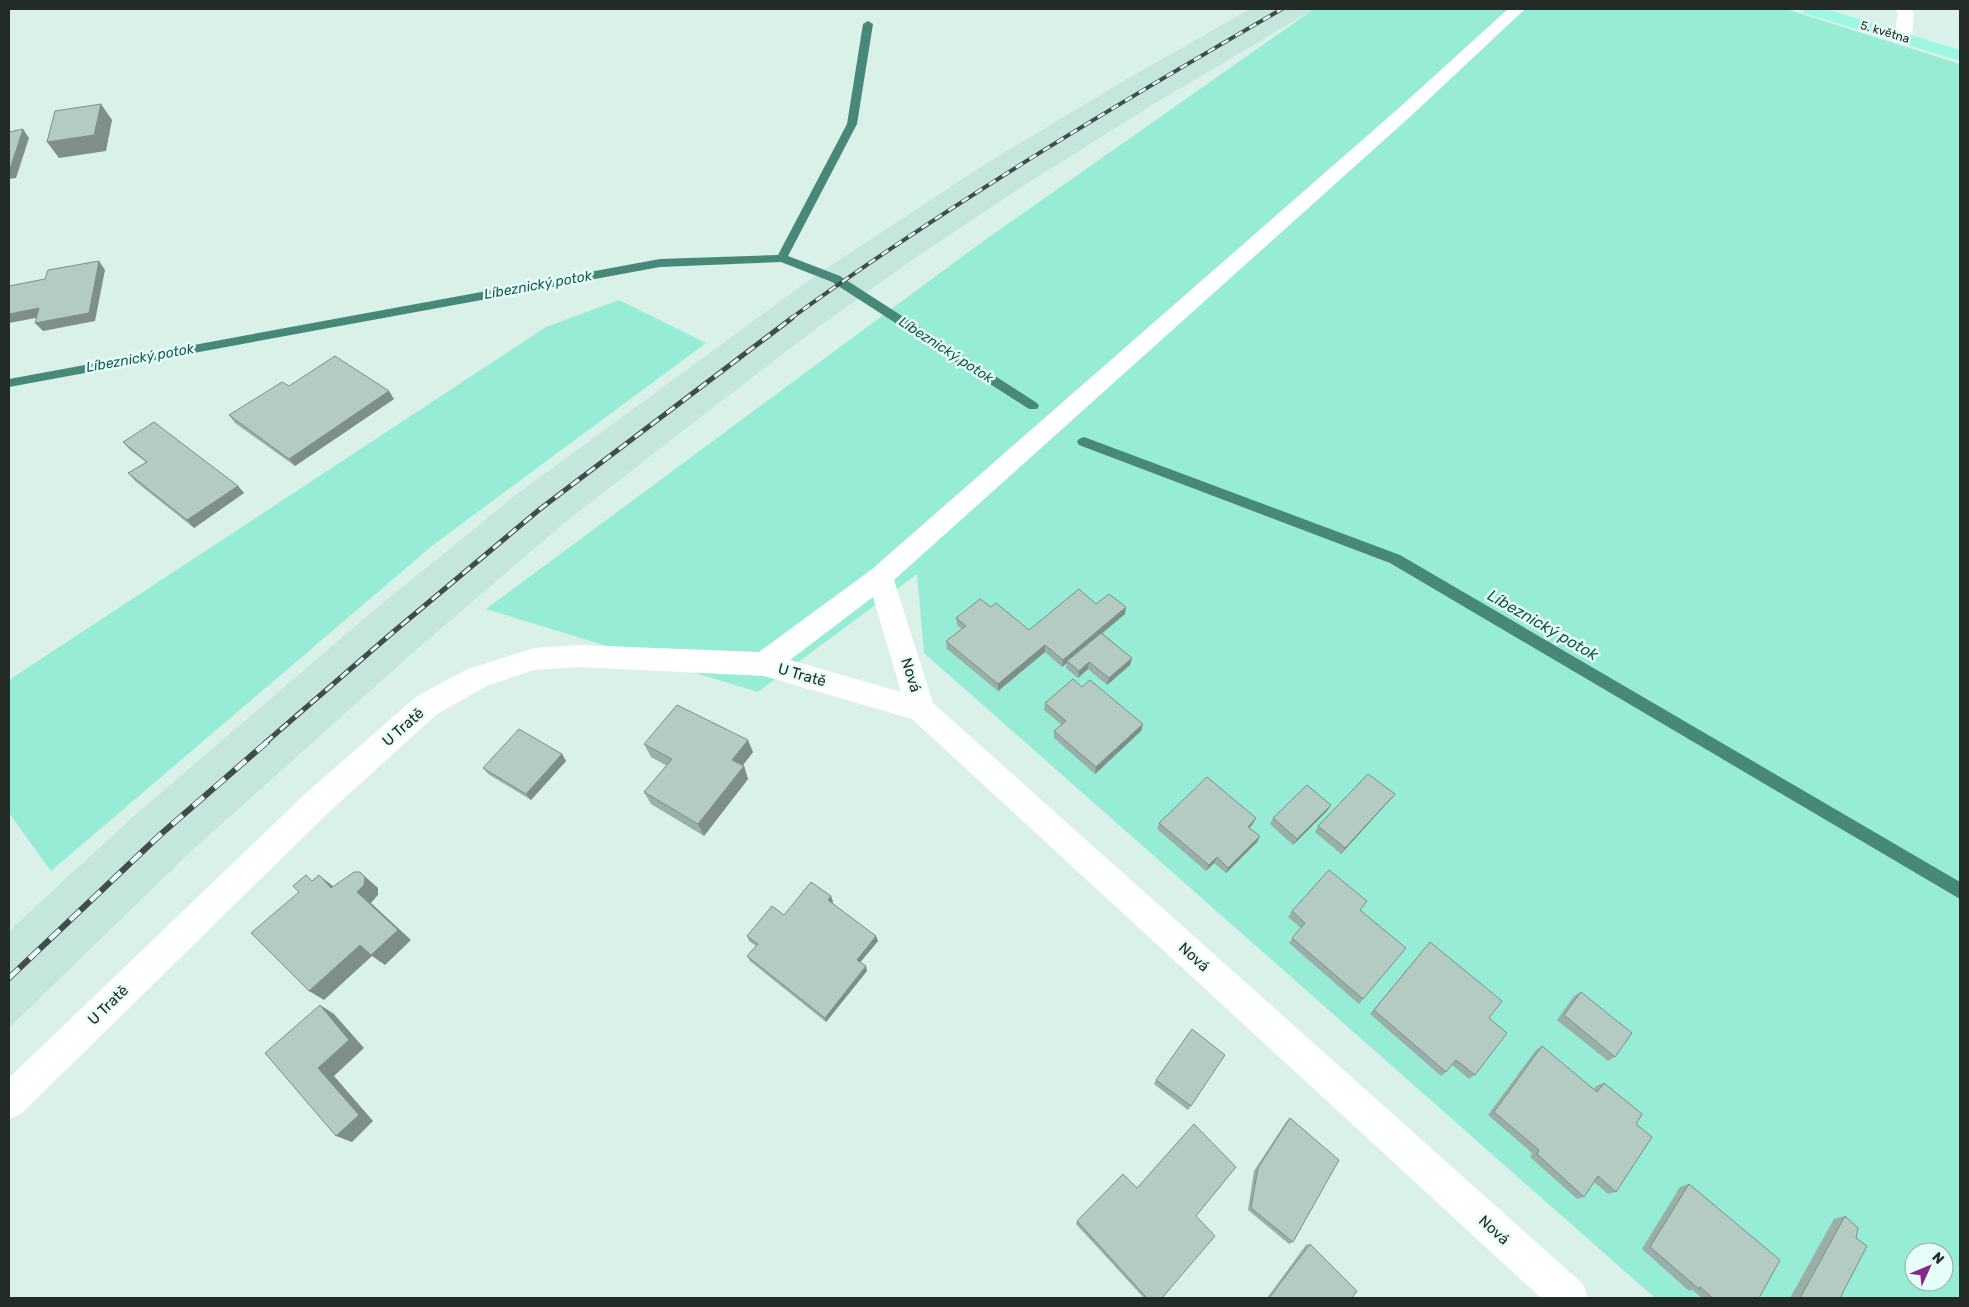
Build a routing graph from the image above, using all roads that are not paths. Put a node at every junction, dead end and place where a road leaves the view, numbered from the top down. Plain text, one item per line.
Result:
1 (1517, 9) edge
2 (1810, 9) edge
3 (1902, 9) edge
4 (1904, 38) junction
5 (1960, 56) edge
6 (880, 578) junction
7 (764, 664) junction
8 (922, 710) junction
9 (9, 1102) edge
10 (1569, 1298) edge

1 - 6 street
2 - 4 main road, 5. května
3 - 4 street
4 - 5 main road, 5. května
6 - 7 street
6 - 8 street, Nová
7 - 8 street, U Tratě
7 - 9 street, U Tratě
8 - 10 street, Nová

